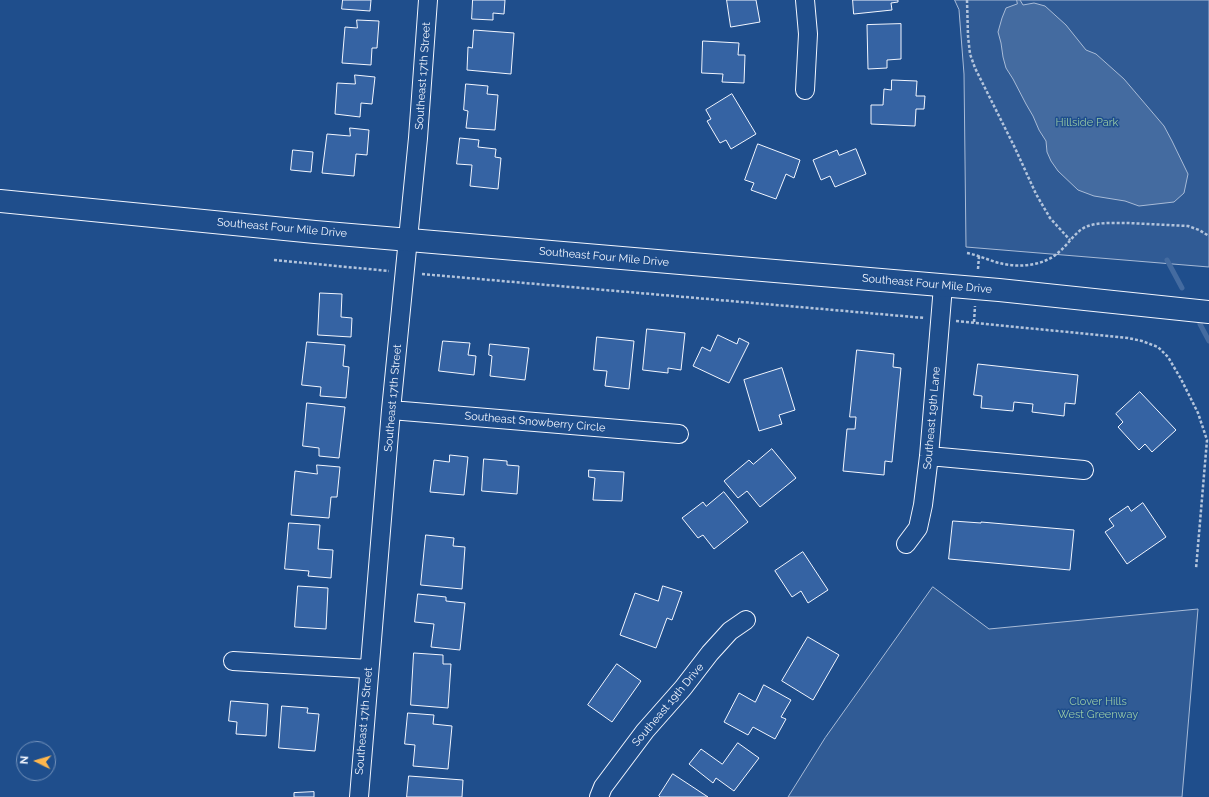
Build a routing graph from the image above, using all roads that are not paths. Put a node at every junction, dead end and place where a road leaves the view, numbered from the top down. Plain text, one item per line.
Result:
1 (428, 0) edge
2 (805, 0) edge
3 (805, 90) dead end
4 (0, 201) edge
5 (409, 240) junction
6 (943, 286) junction
7 (1209, 312) edge
8 (391, 410) junction
9 (679, 434) dead end
10 (929, 456) junction
11 (1084, 470) dead end
12 (906, 544) dead end
13 (746, 620) dead end
14 (233, 661) dead end
15 (369, 669) junction
16 (359, 797) edge
17 (599, 797) edge

1 - 5 street, Southeast 17th Street
2 - 3 street
4 - 5 main road, Southeast Four Mile Drive
5 - 6 main road, Southeast Four Mile Drive
5 - 8 street, Southeast 17th Street
6 - 7 main road, Southeast Four Mile Drive
6 - 10 street, Southeast 19th Lane
8 - 9 street, Southeast Snowberry Circle
8 - 15 street, Southeast 17th Street
10 - 11 street
10 - 12 street, Southeast 19th Lane
13 - 17 street, Southeast 19th Drive
14 - 15 street
15 - 16 street, Southeast 17th Street

